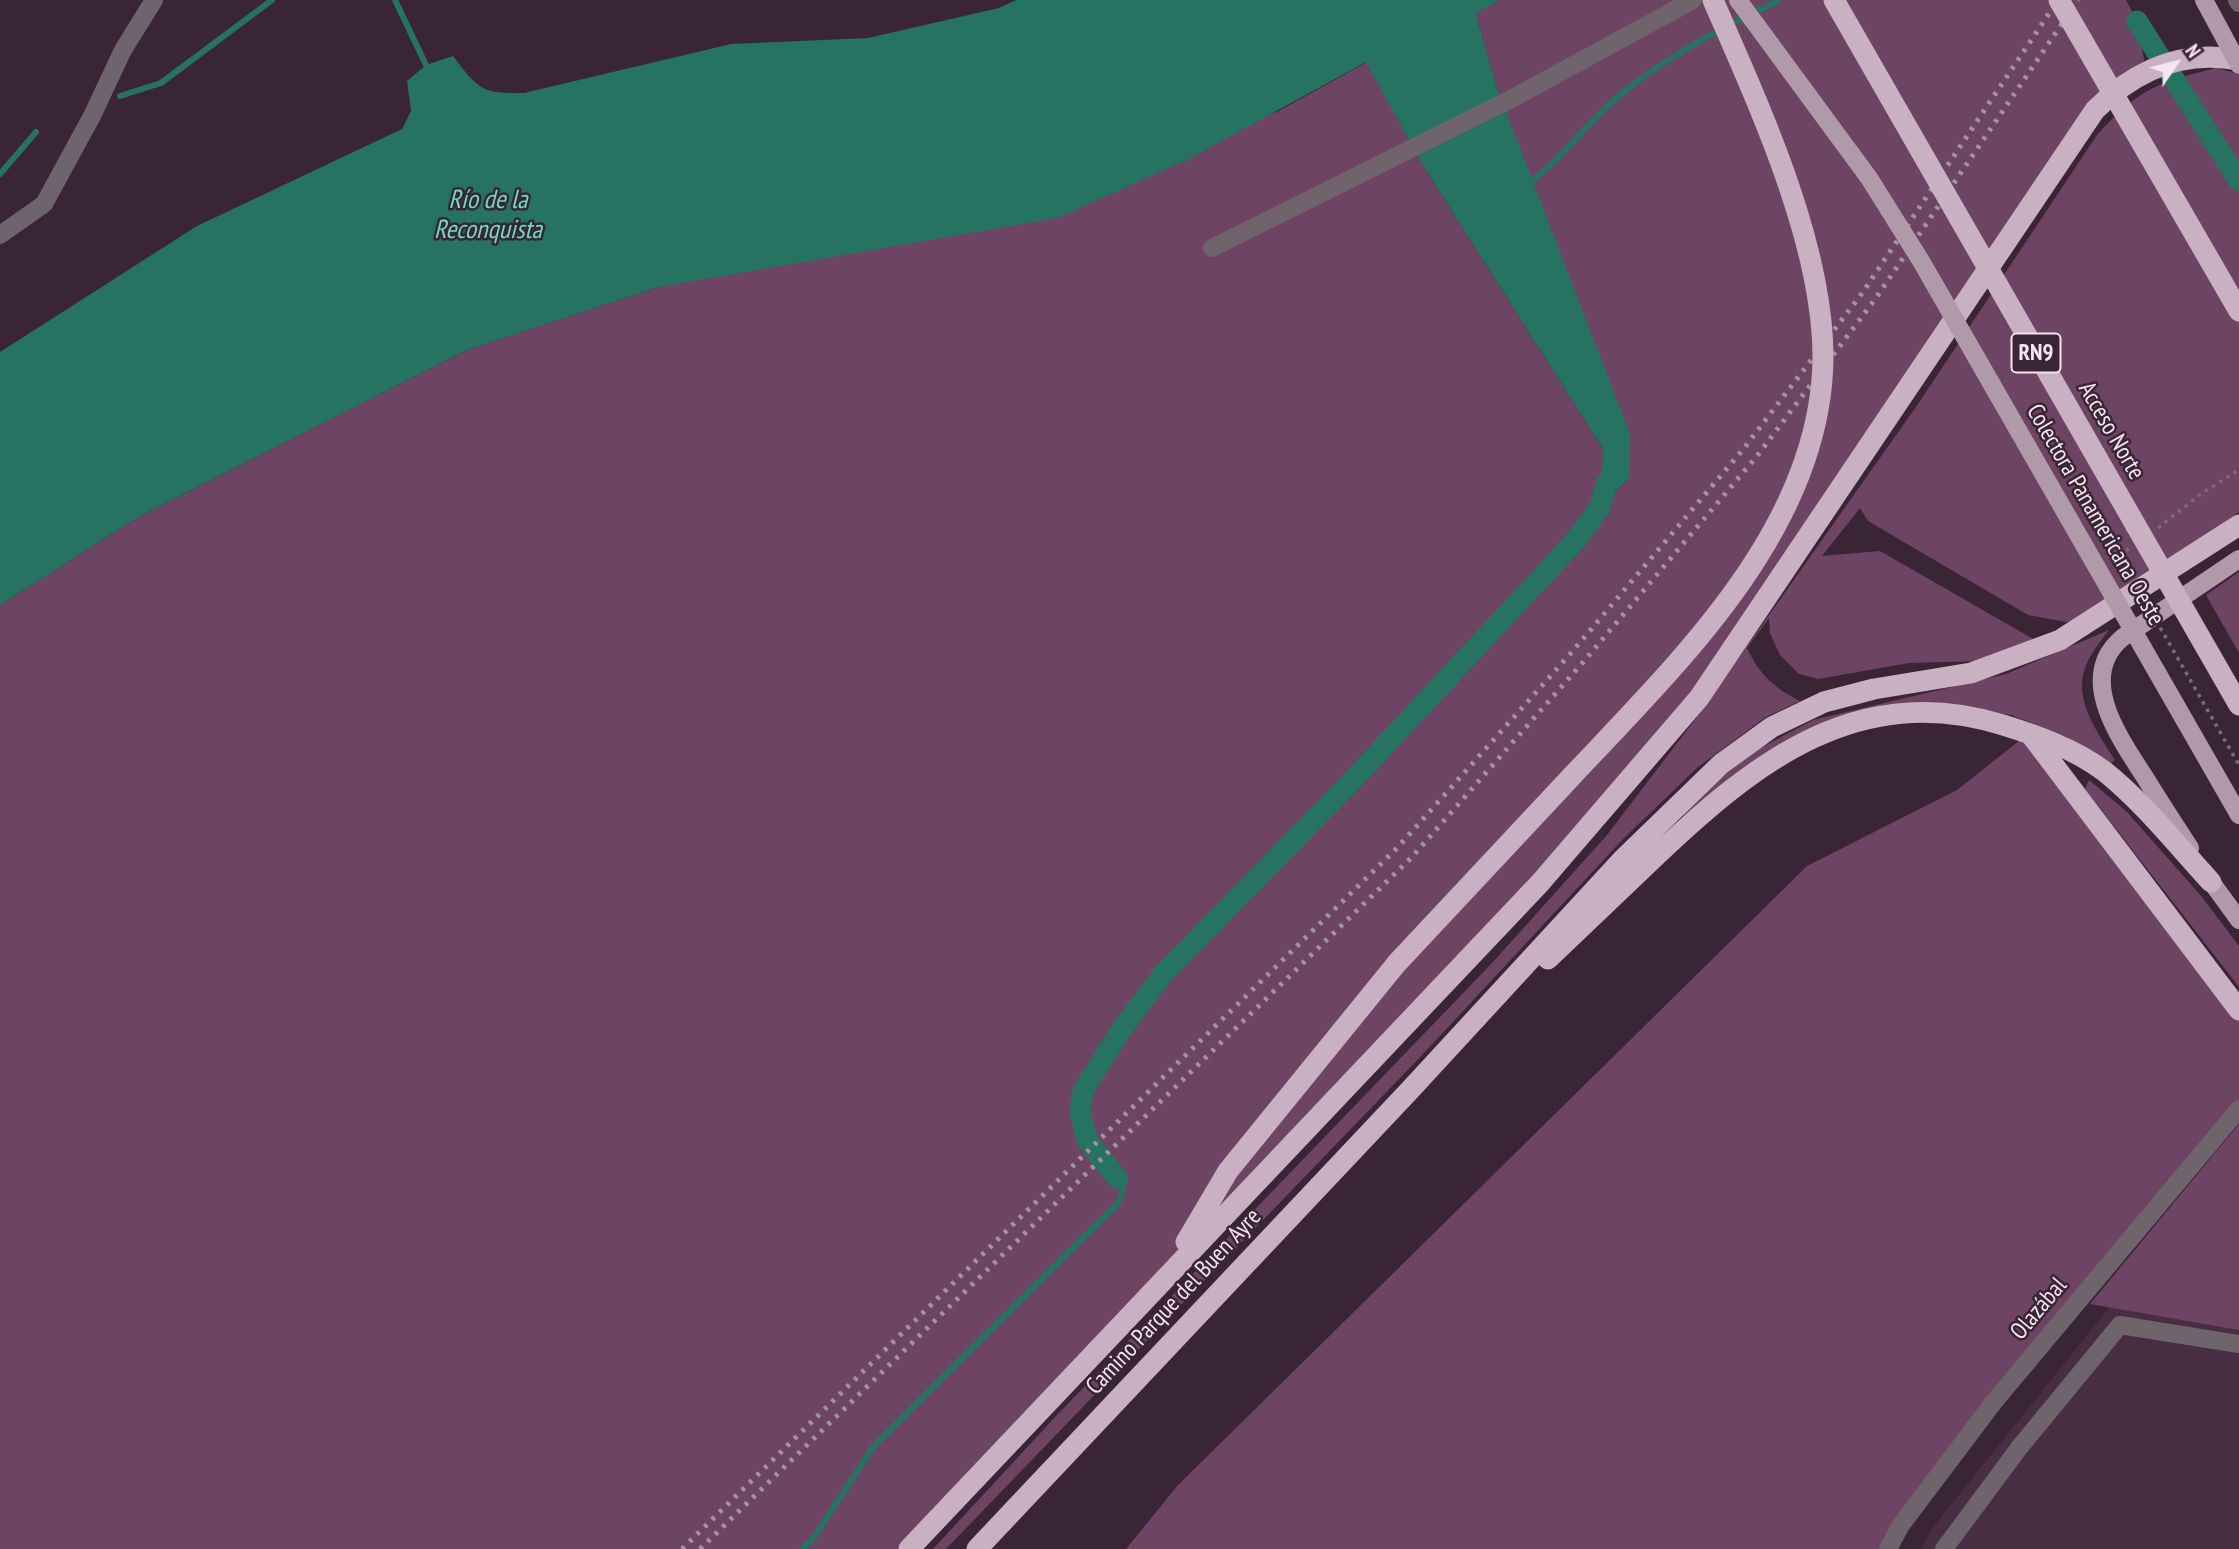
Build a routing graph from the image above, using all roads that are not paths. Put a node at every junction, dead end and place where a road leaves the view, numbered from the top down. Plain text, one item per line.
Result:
1 (154, 0) edge
2 (1693, 0) edge
3 (1713, 0) edge
4 (1738, 0) edge
5 (1833, 0) edge
6 (2059, 0) edge
7 (2204, 0) edge
8 (2239, 63) edge
9 (0, 235) edge
10 (1212, 248) dead end
11 (2239, 311) edge
12 (2239, 525) edge
13 (2239, 559) edge
14 (2239, 705) edge
15 (2029, 733) junction
16 (2239, 816) edge
17 (2211, 882) junction
18 (2239, 920) edge
19 (2239, 1010) edge
20 (1410, 1090) junction
21 (2239, 1109) edge
22 (1168, 1274) junction
23 (2239, 1344) edge
24 (909, 1549) edge
25 (977, 1549) edge
26 (1888, 1549) edge
27 (1944, 1549) edge

1 - 9 street
2 - 10 street
3 - 22 highway, bridge
4 - 16 main road, Colectora Panamericana Oeste, bridge
5 - 14 highway, Acceso Norte / RN9, bridge
6 - 11 highway, bridge
7 - 8 main road, bridge
8 - 22 highway
12 - 20 highway
13 - 17 main road
15 - 17 highway
15 - 19 highway
15 - 20 highway
17 - 18 main road
20 - 25 highway, Camino Parque del Buen Ayre
21 - 26 street, Olazábal
22 - 24 highway, Camino Parque del Buen Ayre
23 - 27 street

